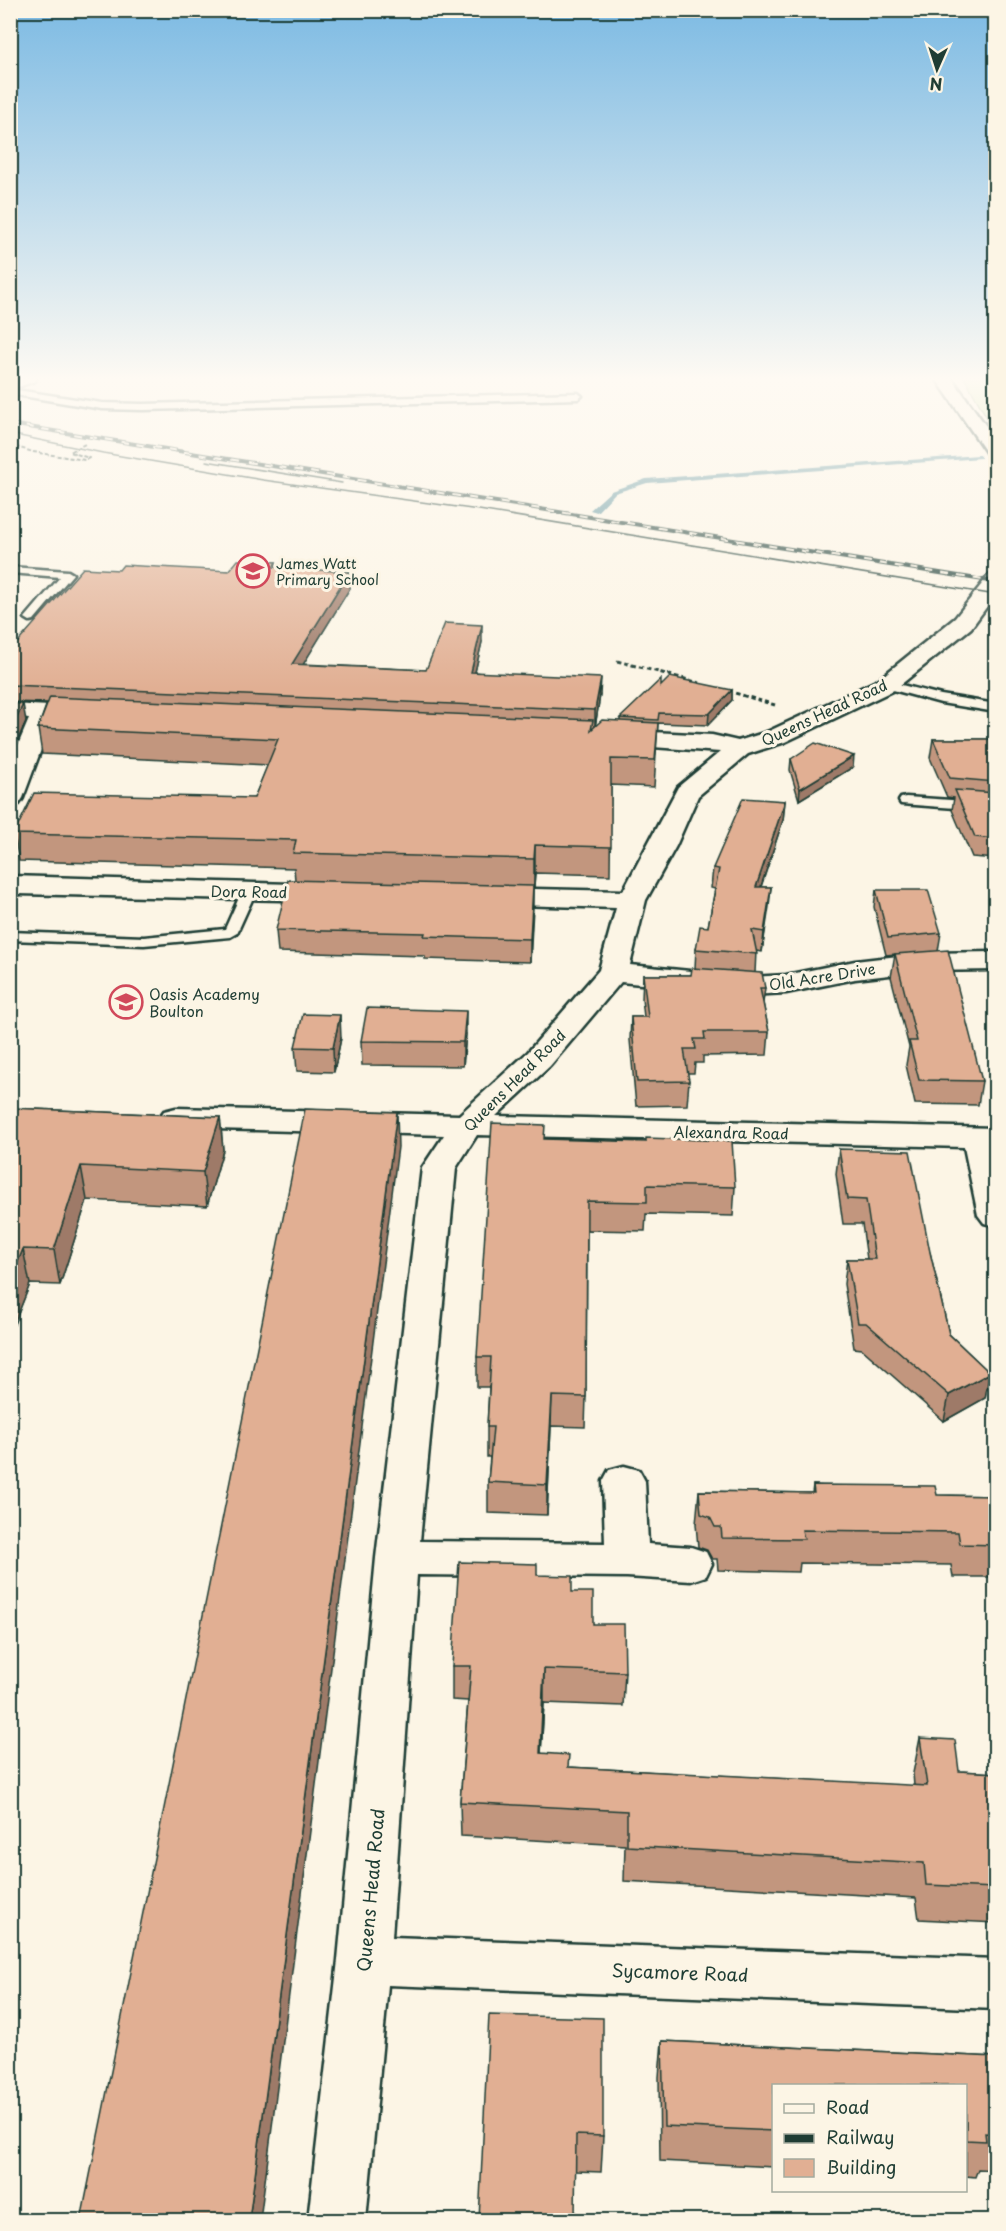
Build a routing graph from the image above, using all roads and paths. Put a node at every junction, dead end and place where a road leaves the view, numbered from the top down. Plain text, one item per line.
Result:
1 (10, 570) edge
2 (996, 579) edge
3 (30, 618) dead end
4 (617, 661) dead end
5 (702, 684) edge
6 (886, 685) junction
7 (723, 689) edge
8 (996, 708) edge
9 (10, 711) edge
10 (43, 713) junction
11 (114, 716) edge
12 (815, 717) junction
13 (591, 736) edge
14 (739, 749) junction
15 (10, 798) edge
16 (906, 801) dead end
17 (996, 807) edge
18 (10, 884) edge
19 (249, 891) junction
20 (357, 893) edge
21 (465, 896) edge
22 (632, 900) junction
23 (10, 936) edge
24 (996, 961) edge
25 (613, 972) junction
26 (142, 1117) edge
27 (466, 1126) junction
28 (987, 1138) edge
29 (996, 1215) edge
30 (624, 1481) dead end
31 (397, 1558) junction
32 (627, 1560) junction
33 (691, 1564) dead end
34 (364, 1960) junction
35 (996, 1984) edge
36 (337, 2220) edge

1 - 3 lane
2 - 6 street, Queens Head Road
4 - 5 path
6 - 8 lane
6 - 12 street, Queens Head Road
7 - 12 path
9 - 10 street
10 - 11 street
10 - 15 street
12 - 14 street, Queens Head Road
13 - 14 street
14 - 22 street, Queens Head Road
16 - 17 lane
18 - 19 street, Dora Road
19 - 20 street, Dora Road
19 - 23 lane
21 - 22 street
22 - 25 street, Queens Head Road
24 - 25 street, Old Acre Drive
25 - 27 street, Queens Head Road
26 - 27 street, Alexandra Road
27 - 28 street, Alexandra Road
27 - 31 street, Queens Head Road
28 - 29 street
30 - 32 street
31 - 32 street
31 - 34 street, Queens Head Road
32 - 33 street
34 - 35 street, Sycamore Road
34 - 36 street, Queens Head Road

